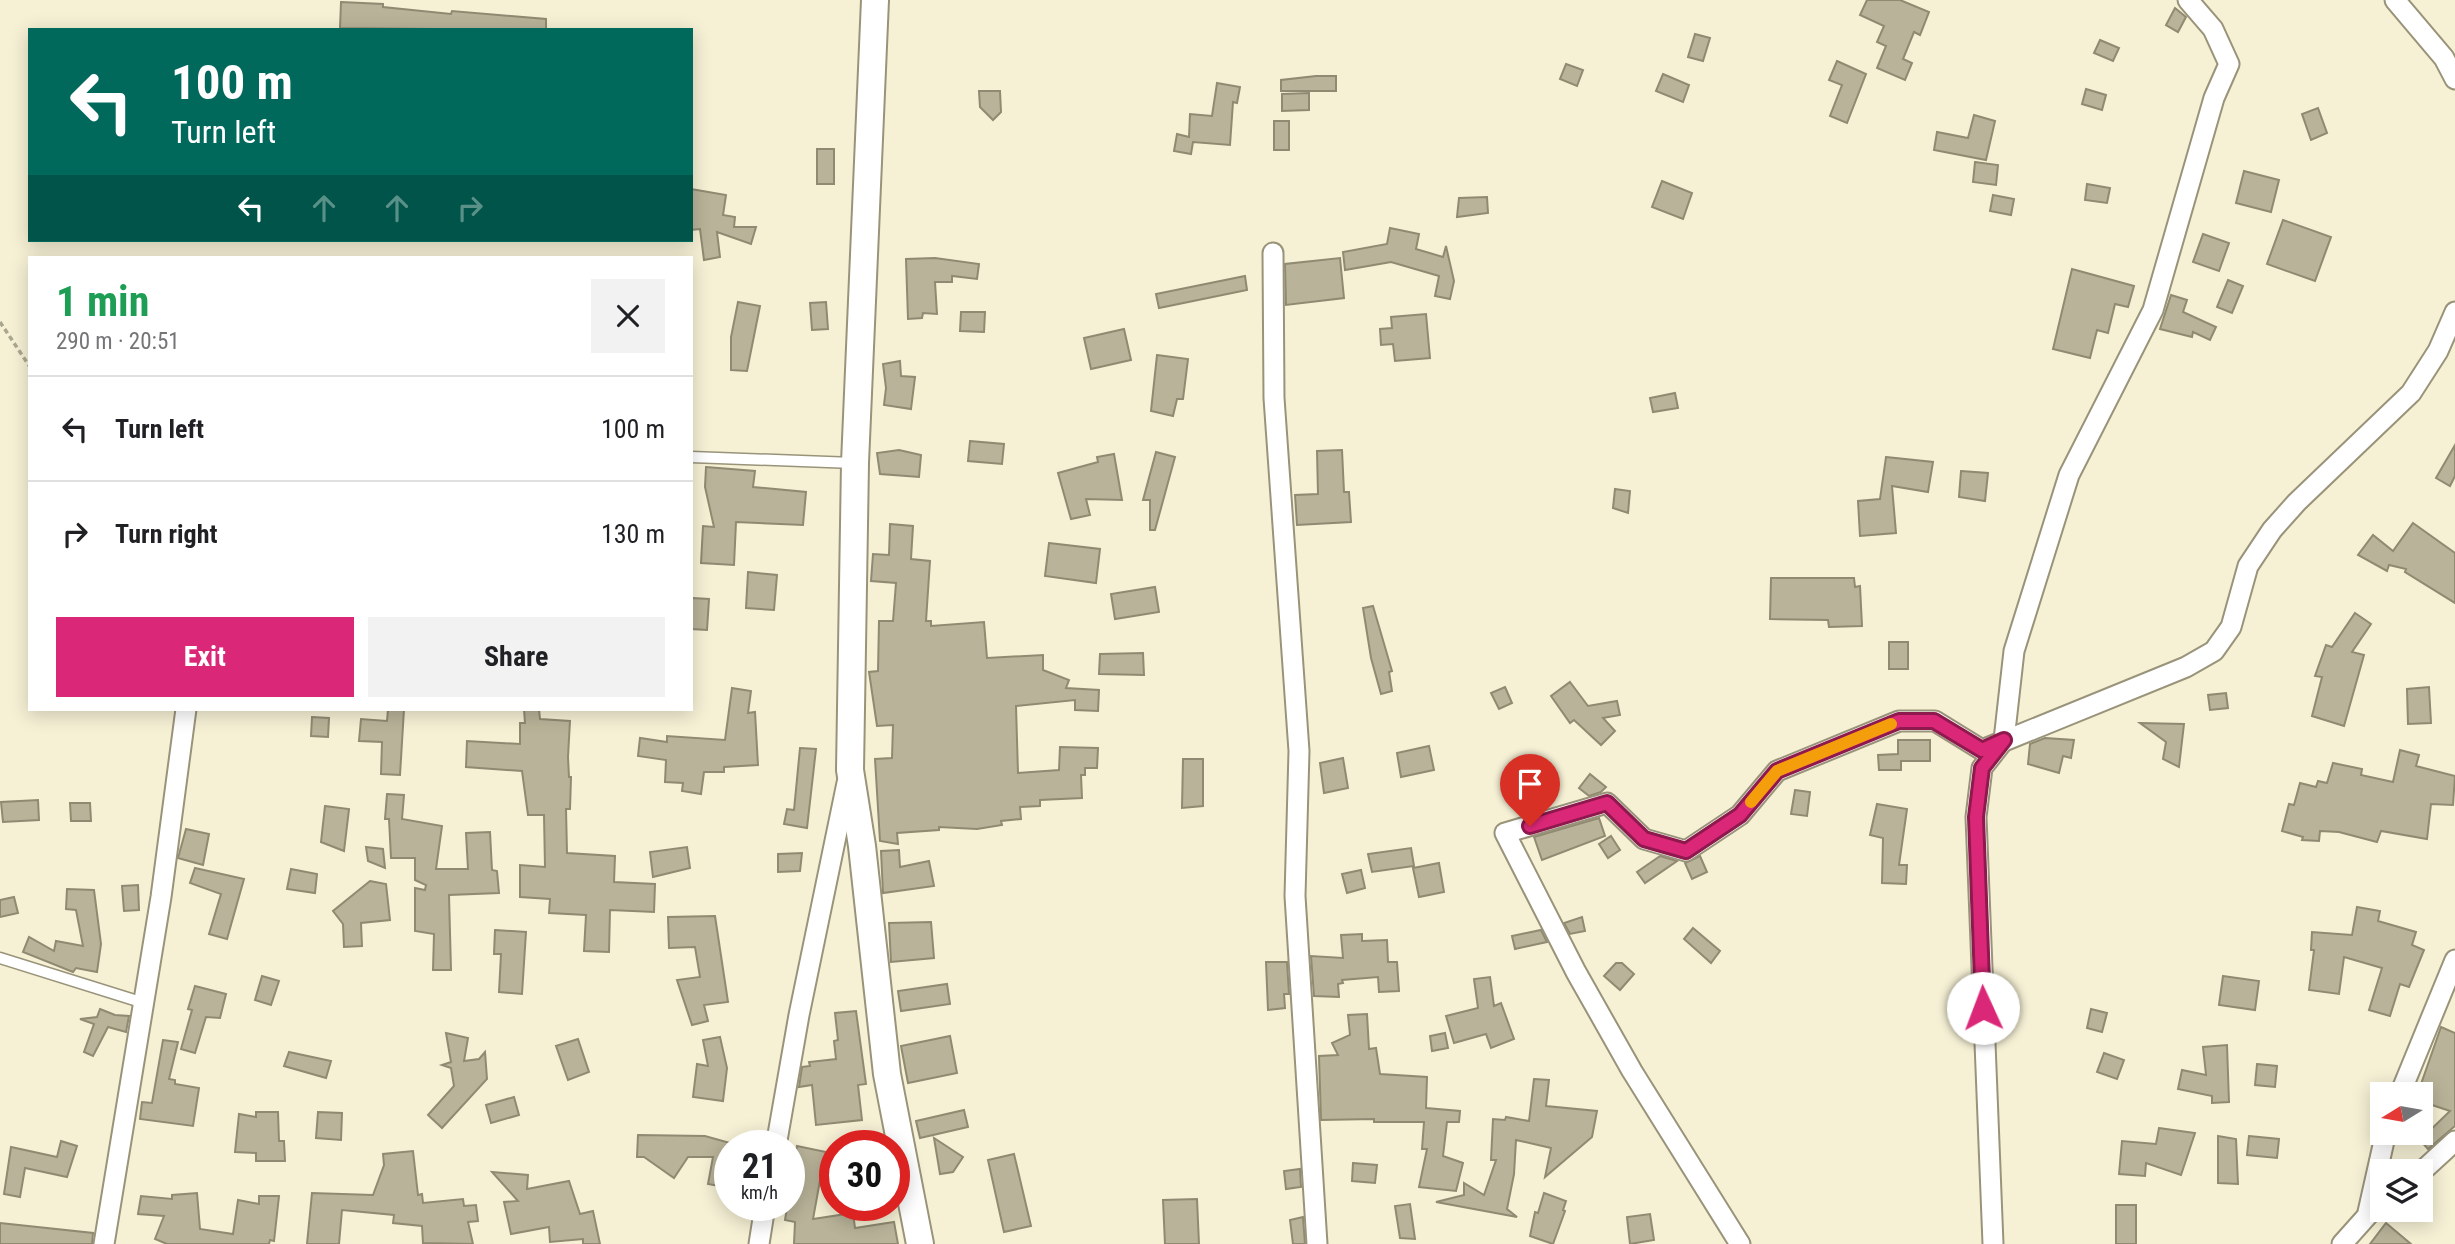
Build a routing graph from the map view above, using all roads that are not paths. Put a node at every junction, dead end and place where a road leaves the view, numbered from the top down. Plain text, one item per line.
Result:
1 (876, 0) edge
2 (2188, 0) edge
3 (2395, 0) edge
4 (2455, 79) edge
5 (1273, 253) dead end
6 (2455, 312) edge
7 (693, 457) edge
8 (855, 463) junction
9 (186, 711) edge
10 (2004, 740) junction
11 (850, 770) junction
12 (0, 958) edge
13 (2455, 960) edge
14 (144, 1003) junction
15 (2405, 1082) edge
16 (779, 1130) edge
17 (2455, 1141) edge
18 (2433, 1161) edge
19 (2370, 1213) edge
20 (763, 1221) edge
21 (104, 1244) edge
22 (759, 1244) edge
23 (919, 1244) edge
24 (1317, 1244) edge
25 (1740, 1244) edge
26 (1993, 1244) edge
27 (2342, 1244) edge

1 - 8 main road
2 - 10 street
3 - 4 street
5 - 24 street
6 - 10 street
7 - 8 lane
8 - 11 main road
9 - 14 street
10 - 25 street
10 - 26 street
11 - 16 street
11 - 23 main road
12 - 14 lane
13 - 15 street
14 - 21 street
17 - 18 street
19 - 27 street
20 - 22 street

